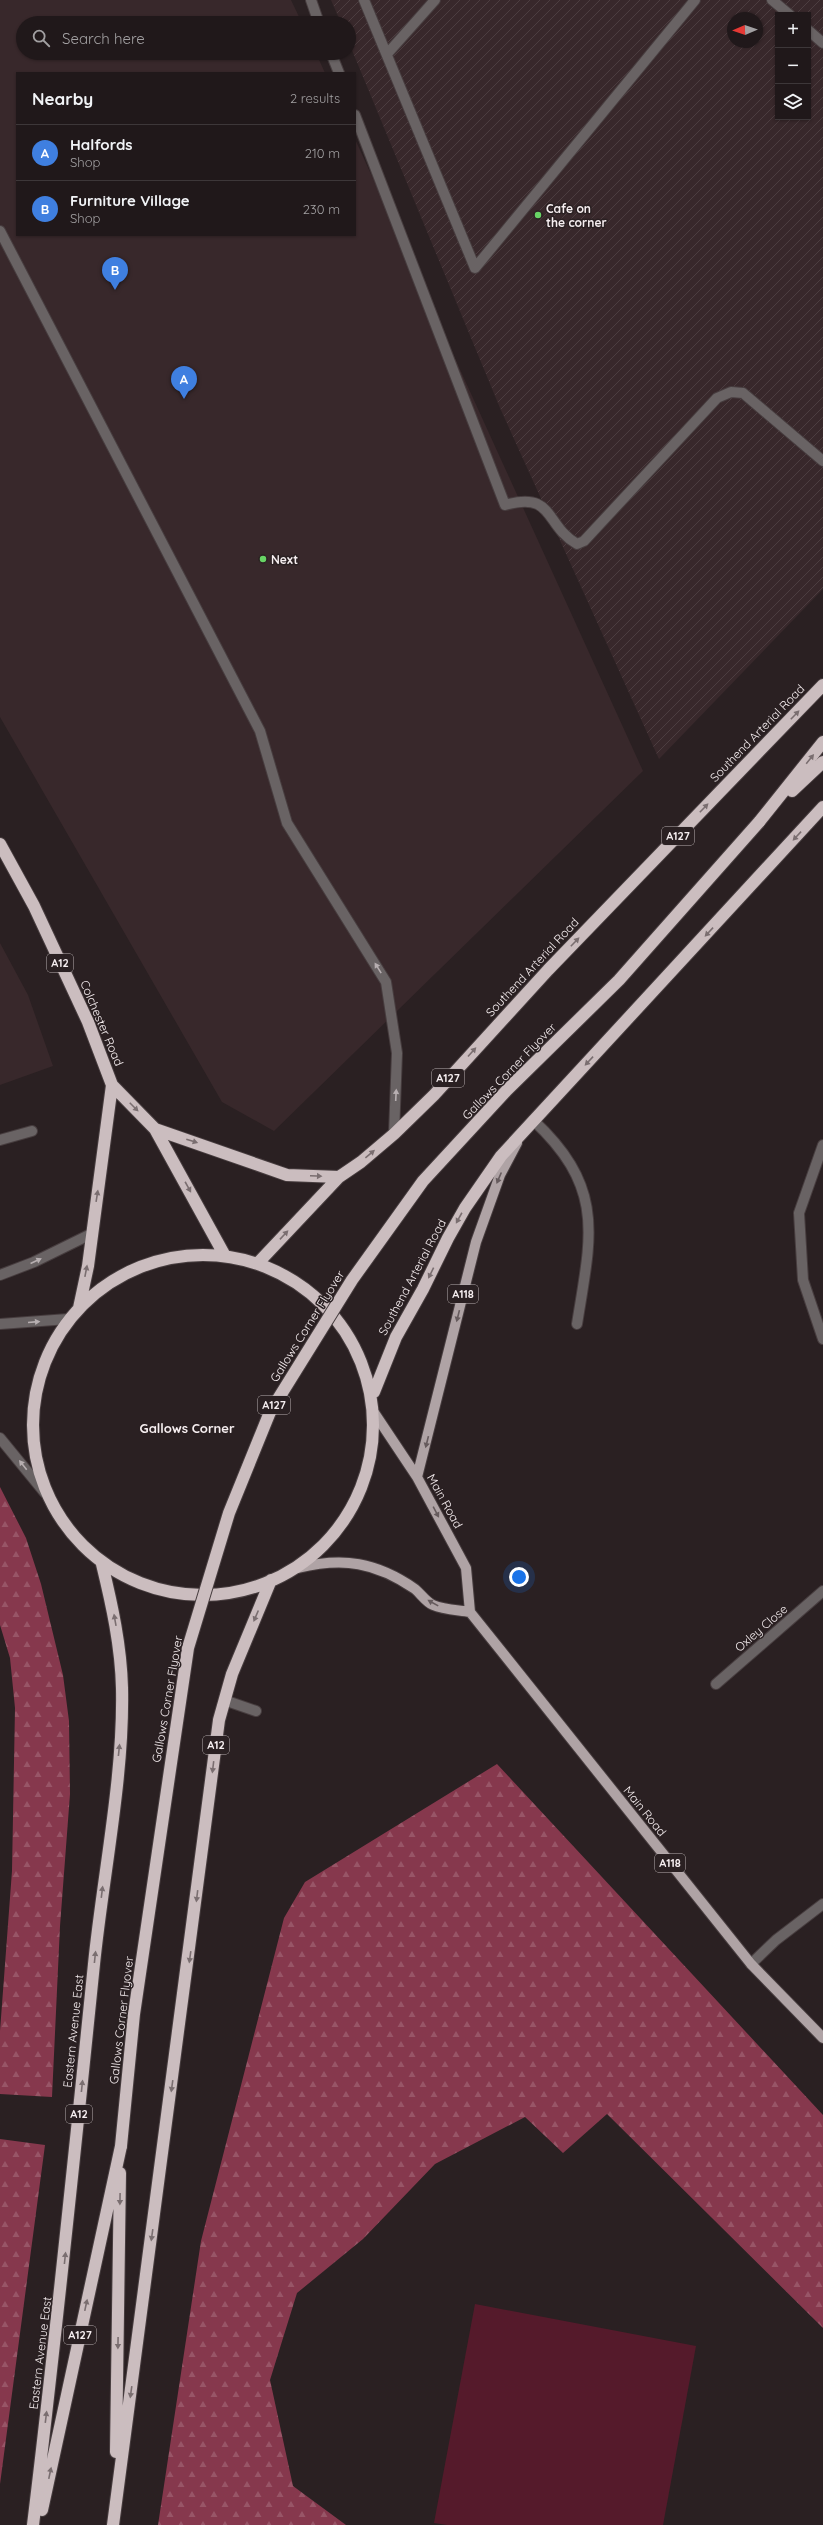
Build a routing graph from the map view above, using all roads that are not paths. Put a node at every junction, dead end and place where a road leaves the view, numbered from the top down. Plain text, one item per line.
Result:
1 (311, 0) edge
2 (364, 0) edge
3 (435, 0) edge
4 (695, 0) edge
5 (772, 0) edge
6 (786, 12) edge
7 (317, 16) edge
8 (811, 33) edge
9 (823, 43) edge
10 (387, 54) junction
11 (334, 60) edge
12 (339, 72) edge
13 (356, 118) edge
14 (0, 231) edge
15 (823, 461) edge
16 (823, 685) edge
17 (823, 742) edge
18 (823, 762) edge
19 (823, 807) edge
20 (759, 822) junction
21 (0, 844) edge
22 (112, 1085) junction
23 (533, 1120) junction
24 (155, 1129) junction
25 (32, 1131) dead end
26 (394, 1134) junction
27 (0, 1140) edge
28 (823, 1145) edge
29 (339, 1177) junction
30 (91, 1234) junction
31 (225, 1256) junction
32 (258, 1263) junction
33 (0, 1275) edge
34 (78, 1308) junction
35 (68, 1319) junction
36 (0, 1324) edge
37 (577, 1324) dead end
38 (823, 1339) edge
39 (374, 1392) junction
40 (373, 1411) junction
41 (0, 1438) edge
42 (418, 1477) junction
43 (45, 1493) junction
44 (102, 1564) junction
45 (298, 1568) junction
46 (271, 1580) junction
47 (823, 1591) edge
48 (470, 1612) junction
49 (716, 1684) dead end
50 (224, 1700) junction
51 (256, 1711) dead end
52 (823, 1904) edge
53 (751, 1964) junction
54 (823, 2038) edge
55 (121, 2146) junction
56 (115, 2508) junction
57 (33, 2525) edge
58 (38, 2525) edge
59 (112, 2525) edge

1 - 7 street
2 - 10 street
3 - 10 street
4 - 10 street
5 - 6 street
8 - 9 street
11 - 12 street
13 - 15 street
26 -> 14 street
26 -> 16 highway, Southend Arterial Road / A127
20 -> 17 highway, A127
18 - 20 highway, A127
19 -> 23 highway, Southend Arterial Road
20 - 55 highway, Gallows Corner Flyover / A127, bridge
21 - 22 highway, Colchester Road / A12
22 -> 24 highway, Colchester Road / A12
30 -> 22 highway, Colchester Road / A12
23 - 37 street
23 -> 39 highway, Southend Arterial Road
23 -> 42 main road, A118
24 -> 29 highway
24 -> 31 highway, Colchester Road / A12
25 - 27 street
29 -> 26 highway, Southend Arterial Road / A127
28 - 38 street
32 -> 29 highway, Southend Arterial Road / A127
33 -> 30 street
34 -> 30 highway, Colchester Road / A12
31 - 32 highway
31 - 34 highway
32 - 39 highway
34 - 35 highway
36 -> 35 street
35 - 43 highway
39 - 40 highway
40 - 42 main road, Main Road
40 - 45 highway
43 -> 41 street
42 -> 48 main road, Main Road
43 - 44 highway
44 - 46 highway
57 -> 44 highway, Eastern Avenue East / A12
45 - 46 highway
48 -> 45 main road
46 -> 50 highway, A12
47 - 49 street, Oxley Close
48 - 53 main road, Main Road / A118
50 - 51 street
50 -> 56 highway, A12
52 - 53 street
53 - 54 main road, Main Road / A118
55 -> 56 highway, A127
58 -> 55 highway, A127
56 - 59 highway, A12

